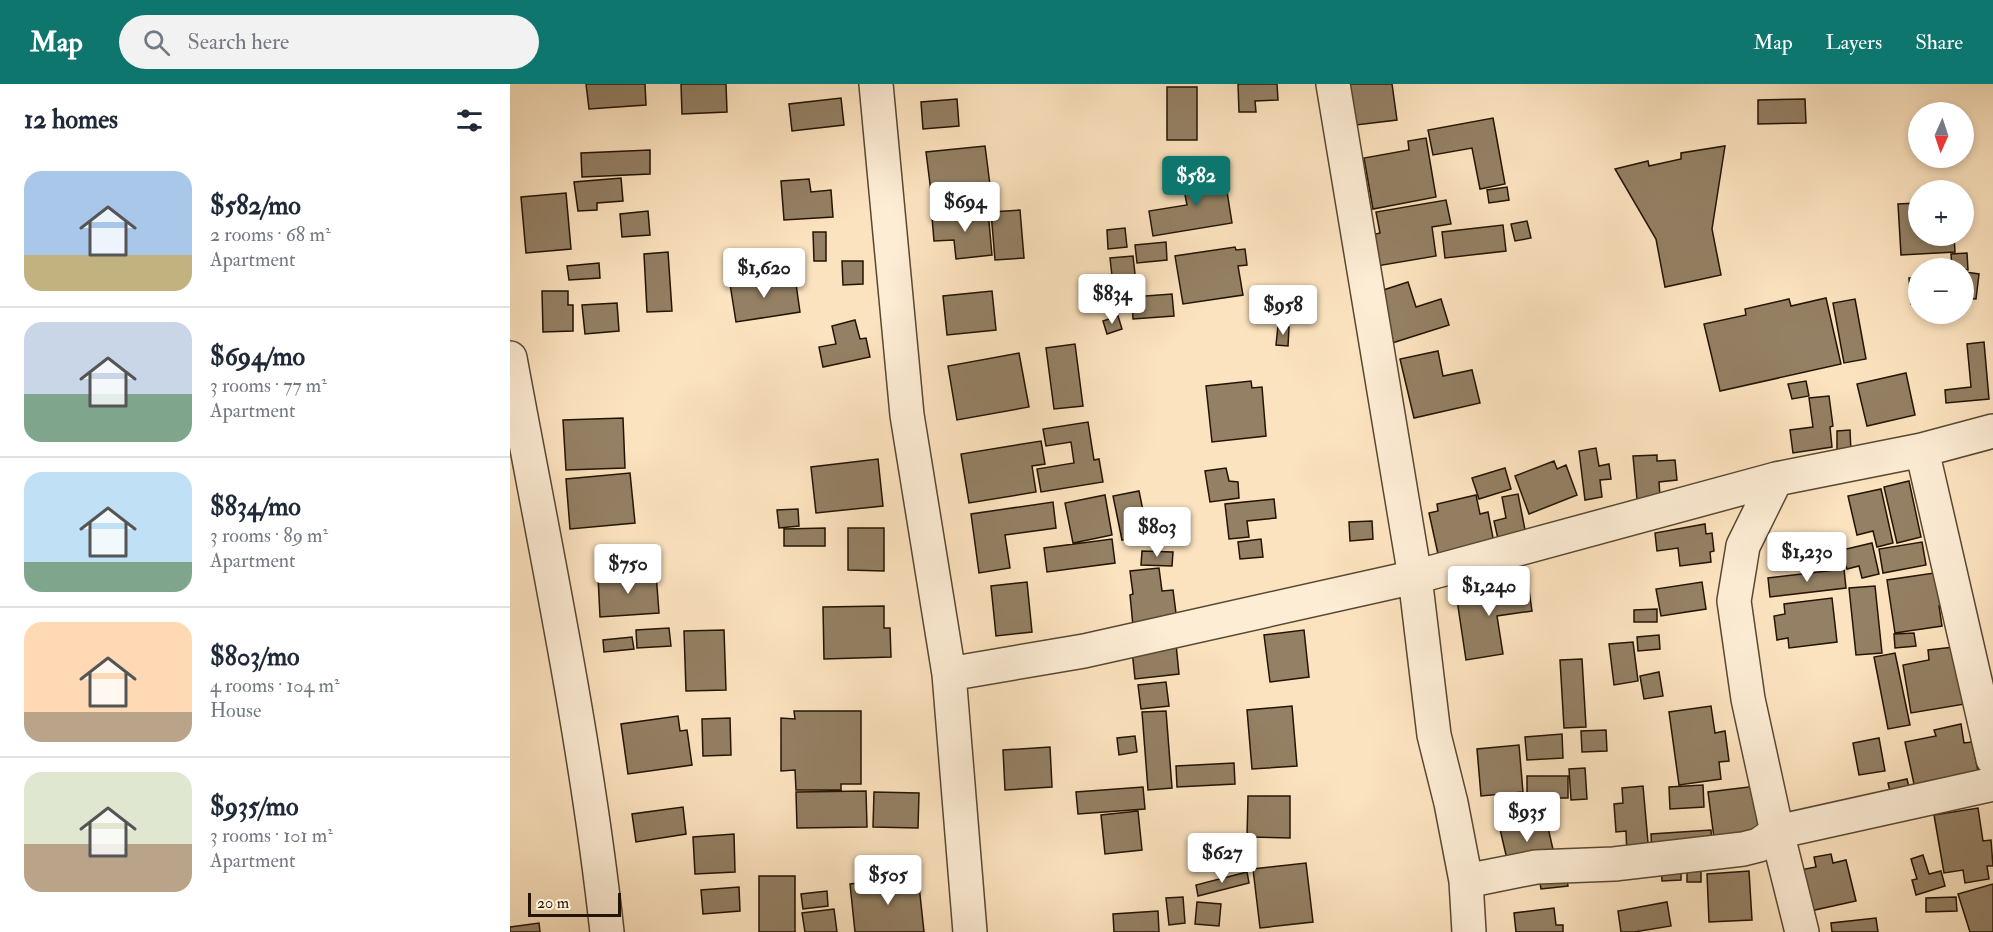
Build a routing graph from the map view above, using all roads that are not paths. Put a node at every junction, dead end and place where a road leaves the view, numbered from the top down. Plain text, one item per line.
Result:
1 (876, 84) edge
2 (1333, 84) edge
3 (510, 358) edge
4 (1993, 431) edge
5 (1922, 450) junction
6 (1776, 479) junction
7 (1415, 577) junction
8 (949, 674) junction
9 (1993, 759) edge
10 (1993, 784) edge
11 (1777, 832) junction
12 (1466, 881) junction
13 (607, 932) edge
14 (970, 932) edge
15 (1469, 932) edge
16 (1802, 932) edge

1 - 8 street
2 - 7 street
3 - 13 street
4 - 5 street
5 - 6 street
5 - 9 street
6 - 7 street
6 - 11 street
7 - 8 street
7 - 12 street
8 - 14 street
10 - 11 street
11 - 12 street
11 - 16 street
12 - 15 street

